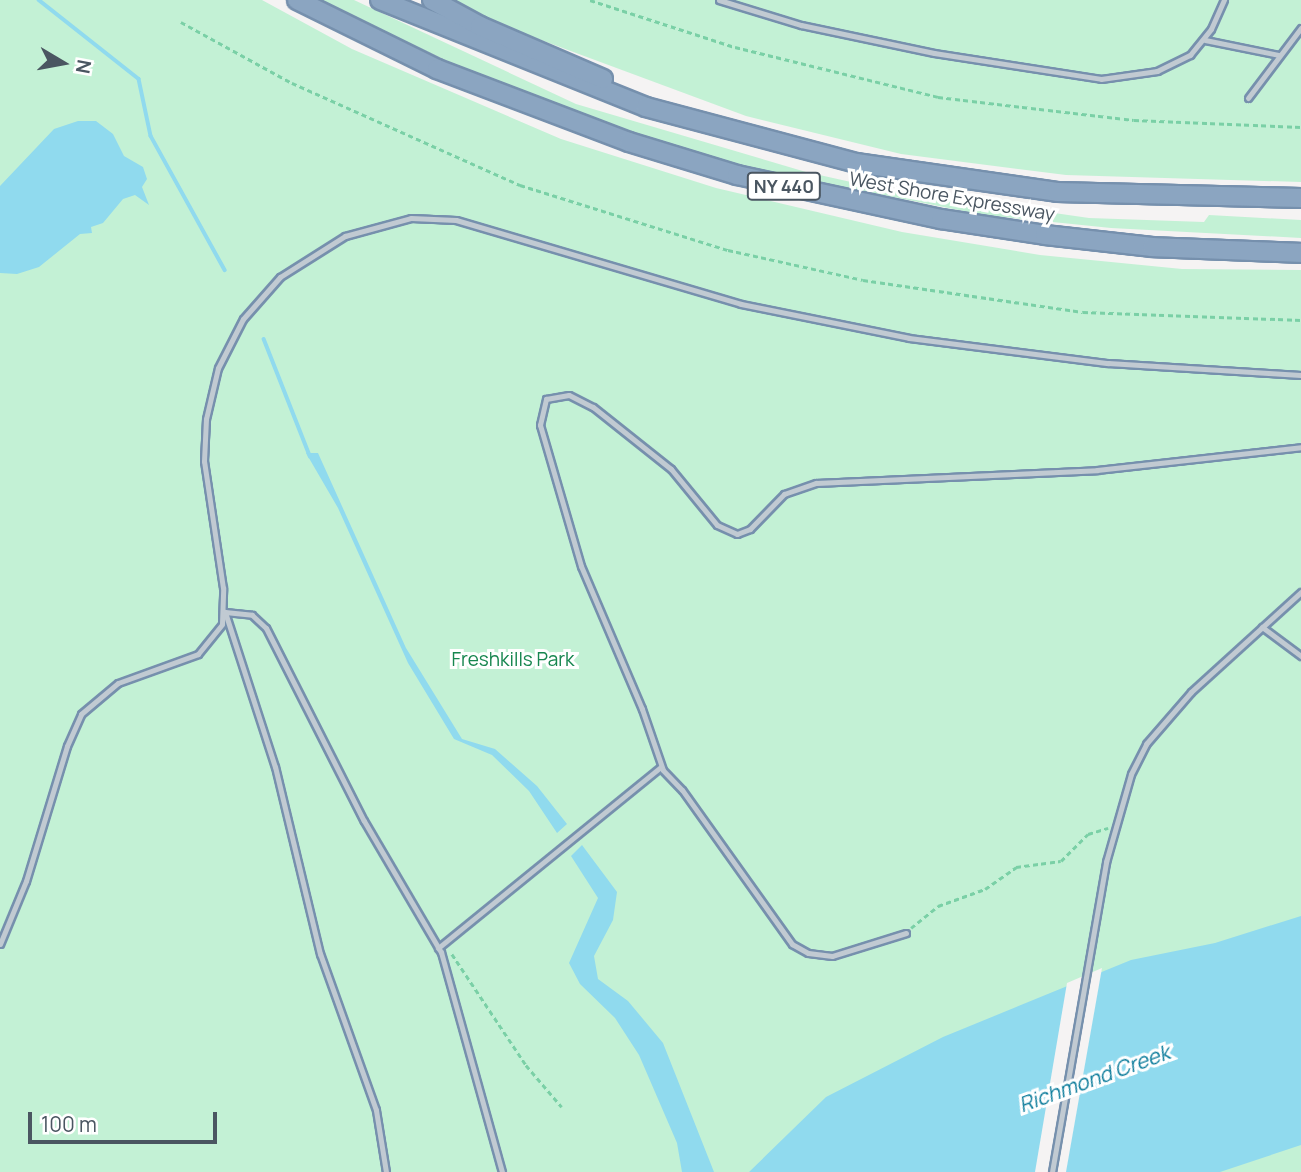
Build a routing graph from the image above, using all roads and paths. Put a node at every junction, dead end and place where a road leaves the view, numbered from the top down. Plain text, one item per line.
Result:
1 (297, 0) edge
2 (380, 0) edge
3 (432, 0) edge
4 (590, 0) edge
5 (719, 0) edge
6 (1224, 0) edge
7 (181, 22) dead end
8 (1301, 28) edge
9 (1205, 40) junction
10 (1279, 55) junction
11 (1248, 98) dead end
12 (1301, 127) edge
13 (749, 137) junction
14 (1301, 198) edge
15 (1301, 253) edge
16 (1301, 320) edge
17 (1301, 375) edge
18 (1301, 447) edge
19 (1301, 592) edge
20 (225, 612) junction
21 (1262, 627) junction
22 (1301, 656) edge
23 (661, 767) junction
24 (1114, 827) junction
25 (906, 933) joint
26 (0, 944) edge
27 (438, 948) junction
28 (562, 1107) dead end
29 (386, 1172) edge
30 (502, 1172) edge
31 (1052, 1172) edge

1 - 15 highway, West Shore Expressway / NY 440
2 - 13 highway, West Shore Expressway / NY 440
3 - 13 highway
4 - 12 path
5 - 9 lane
6 - 9 lane
7 - 16 path
8 - 10 lane
9 - 10 lane
10 - 11 lane
13 - 14 highway, West Shore Expressway / NY 440
17 - 20 lane
18 - 23 lane
19 - 21 lane
20 - 26 lane
20 - 27 lane
20 - 29 lane
21 - 22 lane
21 - 24 lane
23 - 25 lane
23 - 27 lane
24 - 25 path
24 - 31 lane
27 - 28 path
27 - 30 lane

